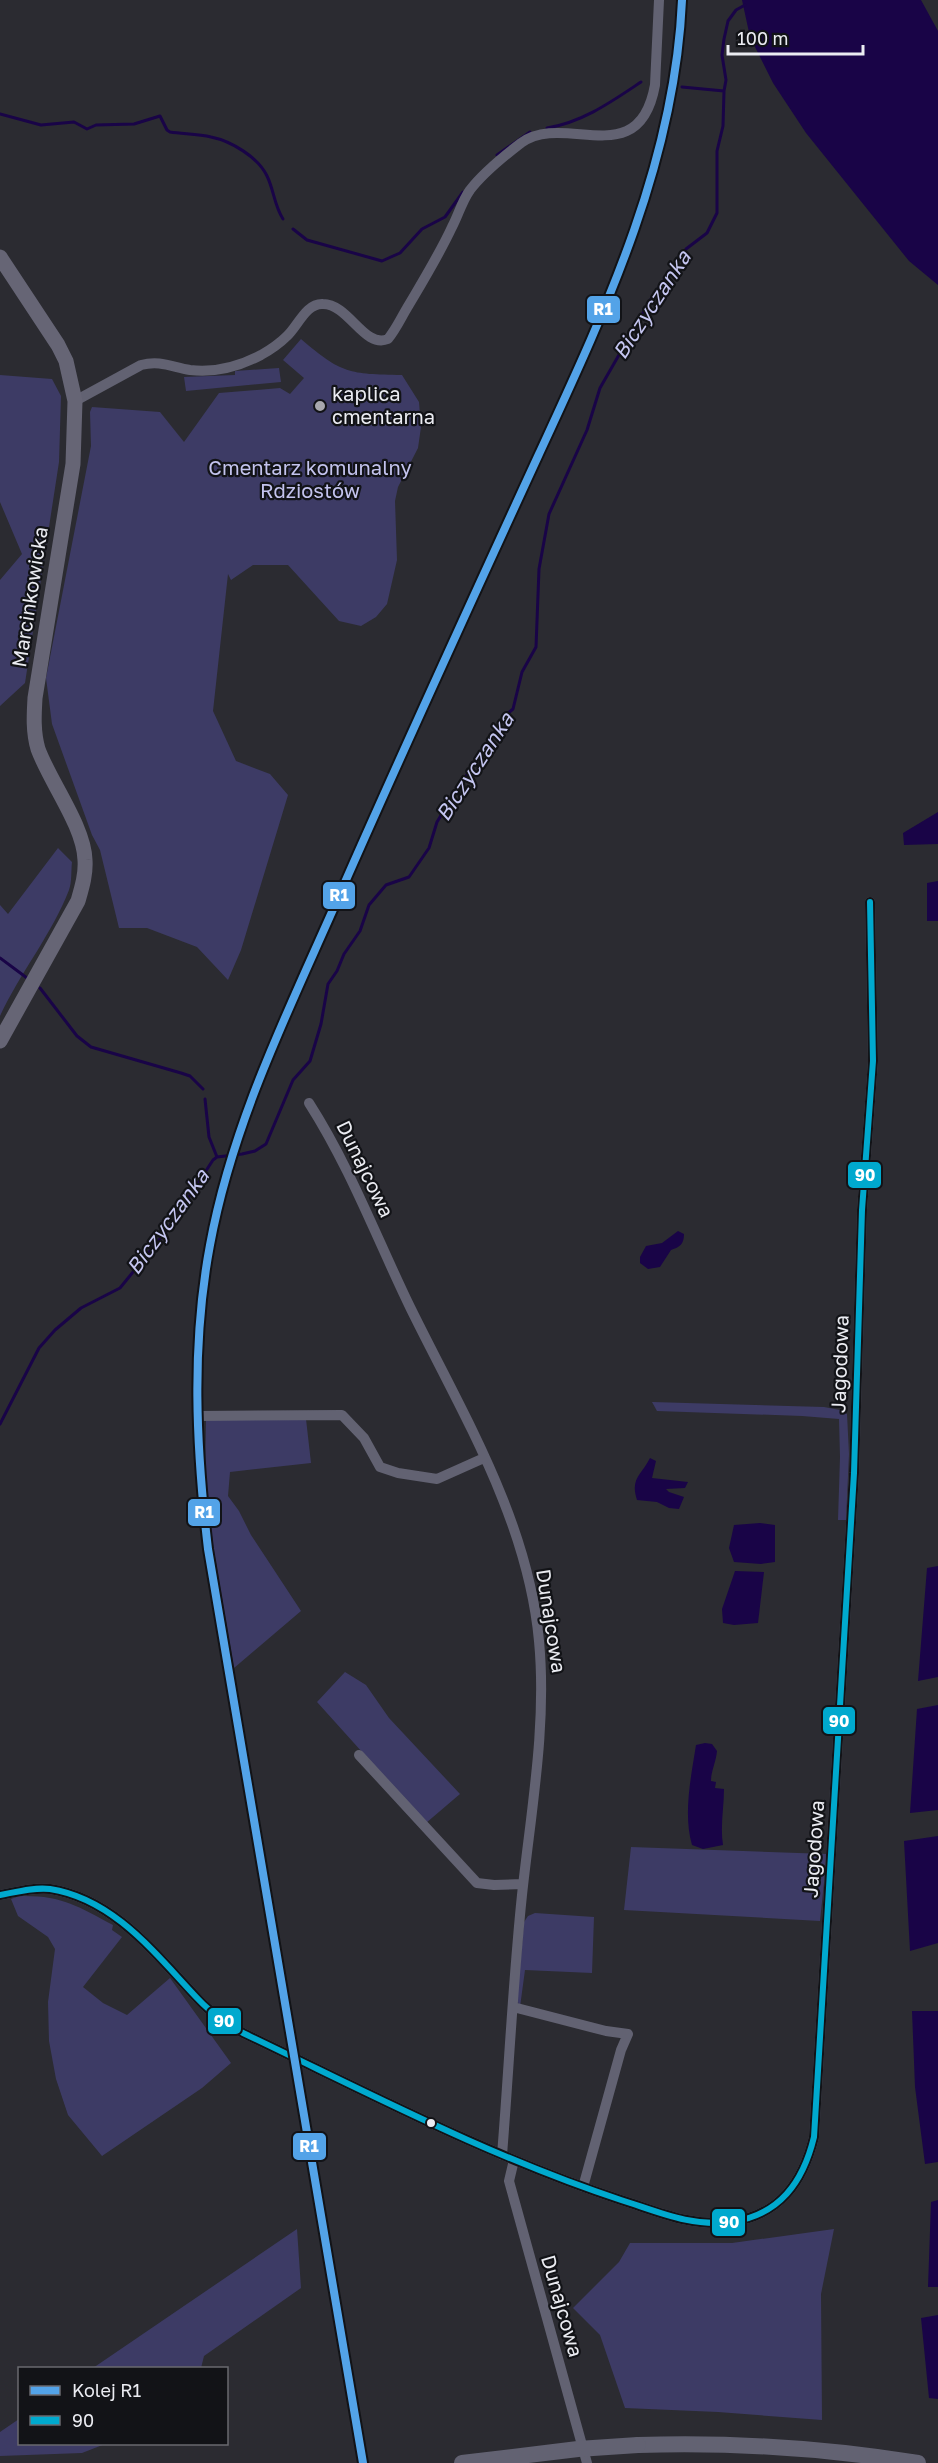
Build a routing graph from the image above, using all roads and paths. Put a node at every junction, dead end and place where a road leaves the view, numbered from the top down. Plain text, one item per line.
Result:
1 (658, 0) edge
2 (0, 257) edge
3 (75, 401) junction
4 (870, 902) dead end
5 (0, 1041) edge
6 (309, 1103) dead end
7 (199, 1416) dead end
8 (484, 1458) junction
9 (359, 1755) dead end
10 (523, 1884) junction
11 (0, 1895) edge
12 (513, 2007) junction
13 (502, 2155) junction
14 (514, 2160) junction
15 (583, 2187) junction
16 (462, 2463) edge
17 (587, 2463) edge
18 (918, 2463) edge

1 - 3 street
2 - 3 street, Marcinkowicka
3 - 5 street, Marcinkowicka
4 - 15 street, Jagodowa
6 - 8 street, Dunajcowa
7 - 8 street
8 - 10 street, Dunajcowa
9 - 10 street
10 - 12 street, Dunajcowa
11 - 13 street, Jagodowa
12 - 13 street, Dunajcowa
12 - 15 street
13 - 14 street, Jagodowa
14 - 15 street, Jagodowa
14 - 17 street, Dunajcowa
16 - 18 main road, bridge

